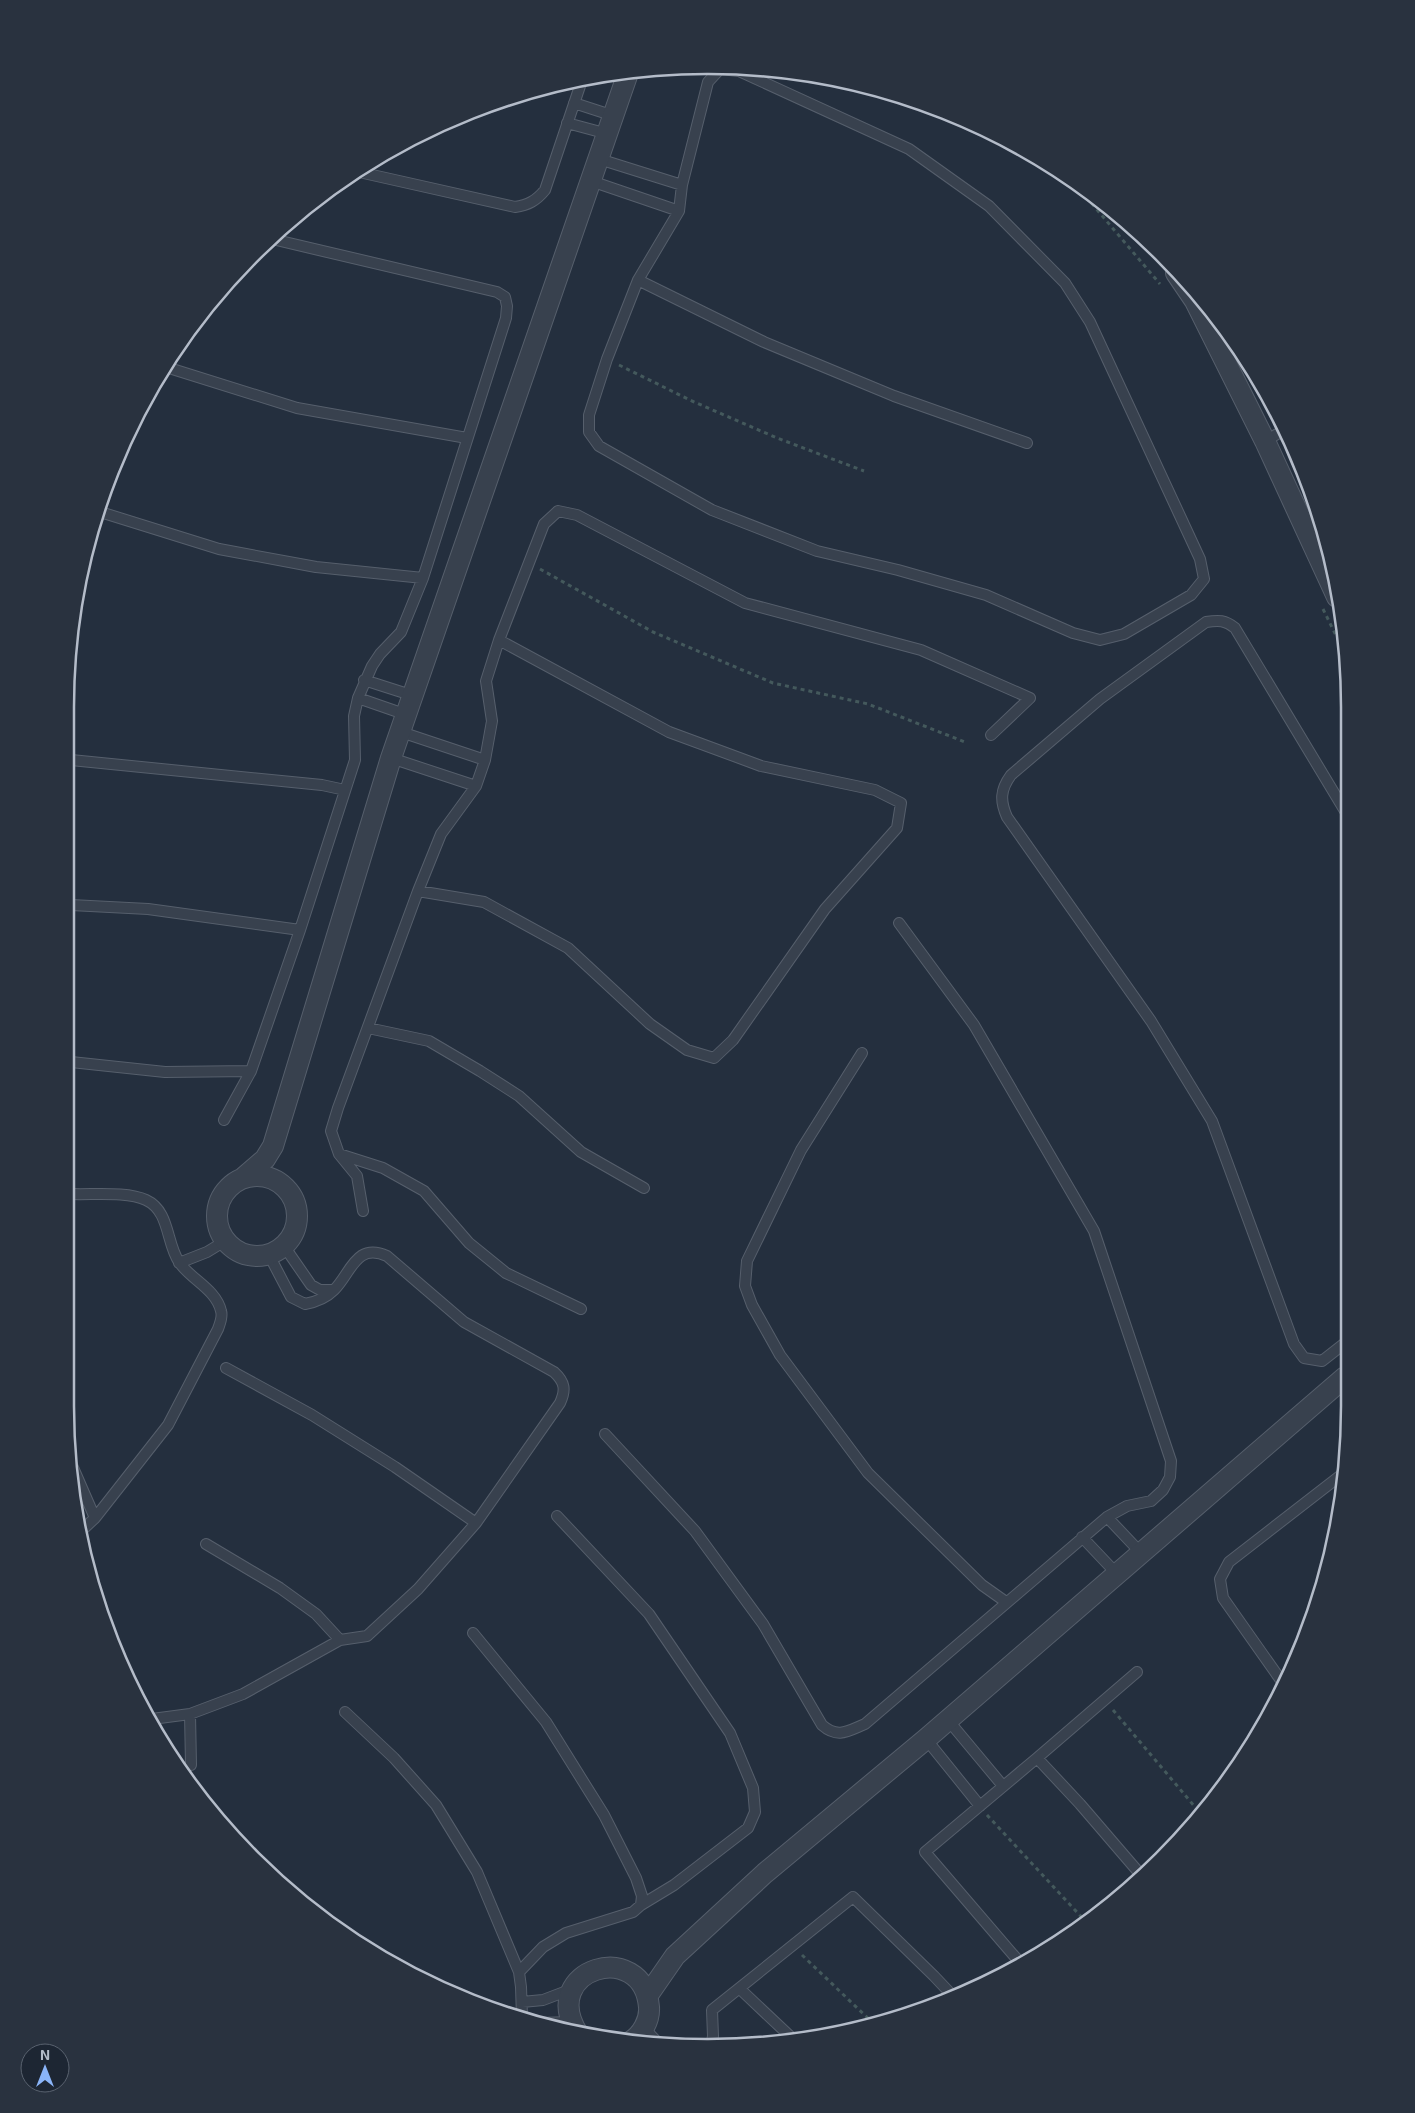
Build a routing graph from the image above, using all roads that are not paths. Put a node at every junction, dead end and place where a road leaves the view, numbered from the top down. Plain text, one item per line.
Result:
1 (715, 74) edge
2 (748, 75) edge
3 (626, 79) edge
4 (580, 87) edge
5 (574, 103) junction
6 (567, 123) junction
7 (611, 125) junction
8 (599, 159) junction
9 (367, 174) edge
10 (591, 181) junction
11 (682, 185) junction
12 (679, 211) junction
13 (279, 241) edge
14 (1169, 279) edge
15 (638, 280) junction
16 (1188, 295) edge
17 (1198, 308) edge
18 (172, 369) edge
19 (1279, 433) edge
20 (467, 438) junction
21 (1265, 441) junction
22 (1027, 443) dead end
23 (104, 513) edge
24 (422, 578) junction
25 (1328, 599) edge
26 (499, 640) junction
27 (364, 680) junction
28 (414, 696) junction
29 (358, 698) junction
30 (404, 724) junction
31 (991, 735) dead end
32 (391, 758) junction
33 (74, 760) edge
34 (485, 760) junction
35 (476, 786) junction
36 (345, 790) junction
37 (1341, 804) edge
38 (418, 891) junction
39 (74, 905) edge
40 (899, 923) dead end
41 (300, 930) junction
42 (368, 1028) junction
43 (862, 1053) dead end
44 (74, 1062) edge
45 (251, 1071) junction
46 (224, 1120) dead end
47 (272, 1146) junction
48 (339, 1154) junction
49 (244, 1177) junction
50 (284, 1186) junction
51 (644, 1188) dead end
52 (74, 1194) edge
53 (363, 1211) dead end
54 (225, 1241) junction
55 (276, 1250) junction
56 (179, 1263) junction
57 (334, 1290) junction
58 (581, 1309) dead end
59 (1341, 1346) edge
60 (226, 1368) dead end
61 (1341, 1380) edge
62 (605, 1434) dead end
63 (1337, 1478) edge
64 (78, 1481) edge
65 (558, 1516) dead end
66 (1107, 1517) junction
67 (95, 1518) junction
68 (476, 1523) junction
69 (86, 1527) edge
70 (1082, 1538) junction
71 (206, 1544) dead end
72 (1141, 1553) junction
73 (1117, 1574) junction
74 (1006, 1602) junction
75 (473, 1633) dead end
76 (340, 1640) junction
77 (1137, 1672) dead end
78 (1279, 1678) edge
79 (345, 1712) dead end
80 (190, 1714) junction
81 (157, 1718) edge
82 (948, 1720) junction
83 (926, 1739) junction
84 (1037, 1758) junction
85 (191, 1765) dead end
86 (1003, 1786) junction
87 (980, 1806) junction
88 (1137, 1871) edge
89 (641, 1905) junction
90 (675, 1956) junction
91 (1017, 1958) edge
92 (519, 1972) junction
93 (632, 1973) junction
94 (740, 1988) junction
95 (572, 1989) junction
96 (949, 1992) edge
97 (648, 1996) junction
98 (522, 2002) junction
99 (522, 2012) edge
100 (573, 2025) edge
101 (787, 2034) edge
102 (637, 2035) edge
103 (712, 2039) edge

1 - 11 lane
2 - 15 lane
3 - 7 street
4 - 5 lane
5 - 6 lane
5 - 7 lane
6 - 7 lane
6 - 9 lane
7 - 8 street
8 - 10 street
8 - 11 lane
10 - 12 lane
10 - 28 street
11 - 12 lane
12 - 15 lane
13 - 20 lane
14 - 16 street
15 - 22 lane
17 - 21 street
18 - 20 lane
19 - 21 lane
20 - 24 lane
21 - 25 street
23 - 24 lane
24 - 27 lane
26 - 31 lane
26 - 34 lane
26 - 38 lane
27 - 28 lane
27 - 29 lane
28 - 30 street
29 - 30 lane
29 - 36 lane
30 - 32 street
30 - 34 lane
32 - 35 lane
32 - 47 street
33 - 36 lane
34 - 35 lane
35 - 38 lane
36 - 41 lane
37 - 59 lane
38 - 42 lane
39 - 41 lane
40 - 66 lane
41 - 45 lane
42 - 48 lane
42 - 51 lane
43 - 74 lane
44 - 45 lane
45 - 46 lane
47 - 49 street
47 - 50 street
48 - 53 lane
48 - 58 lane
49 - 50 street
49 - 54 street
50 - 55 street
52 - 56 lane
54 - 55 street
54 - 56 lane
55 - 57 lane
55 - 57 lane
56 - 67 lane
57 - 68 lane
60 - 68 lane
61 - 72 street
62 - 74 lane
63 - 78 lane
64 - 67 lane
65 - 89 lane
66 - 70 lane
66 - 72 lane
67 - 69 lane
68 - 76 lane
70 - 73 lane
70 - 74 lane
71 - 76 lane
72 - 73 street
73 - 82 street
75 - 89 lane
76 - 80 lane
77 - 84 lane
79 - 92 lane
80 - 81 lane
80 - 85 lane
82 - 83 street
82 - 86 lane
83 - 87 lane
83 - 90 street
84 - 86 lane
84 - 88 lane
86 - 87 lane
87 - 91 lane
89 - 92 lane
90 - 93 street
90 - 97 street
92 - 98 lane
93 - 95 street
93 - 97 street
94 - 96 lane
94 - 101 lane
94 - 103 lane
95 - 98 lane
95 - 100 street
97 - 102 street
98 - 99 lane

